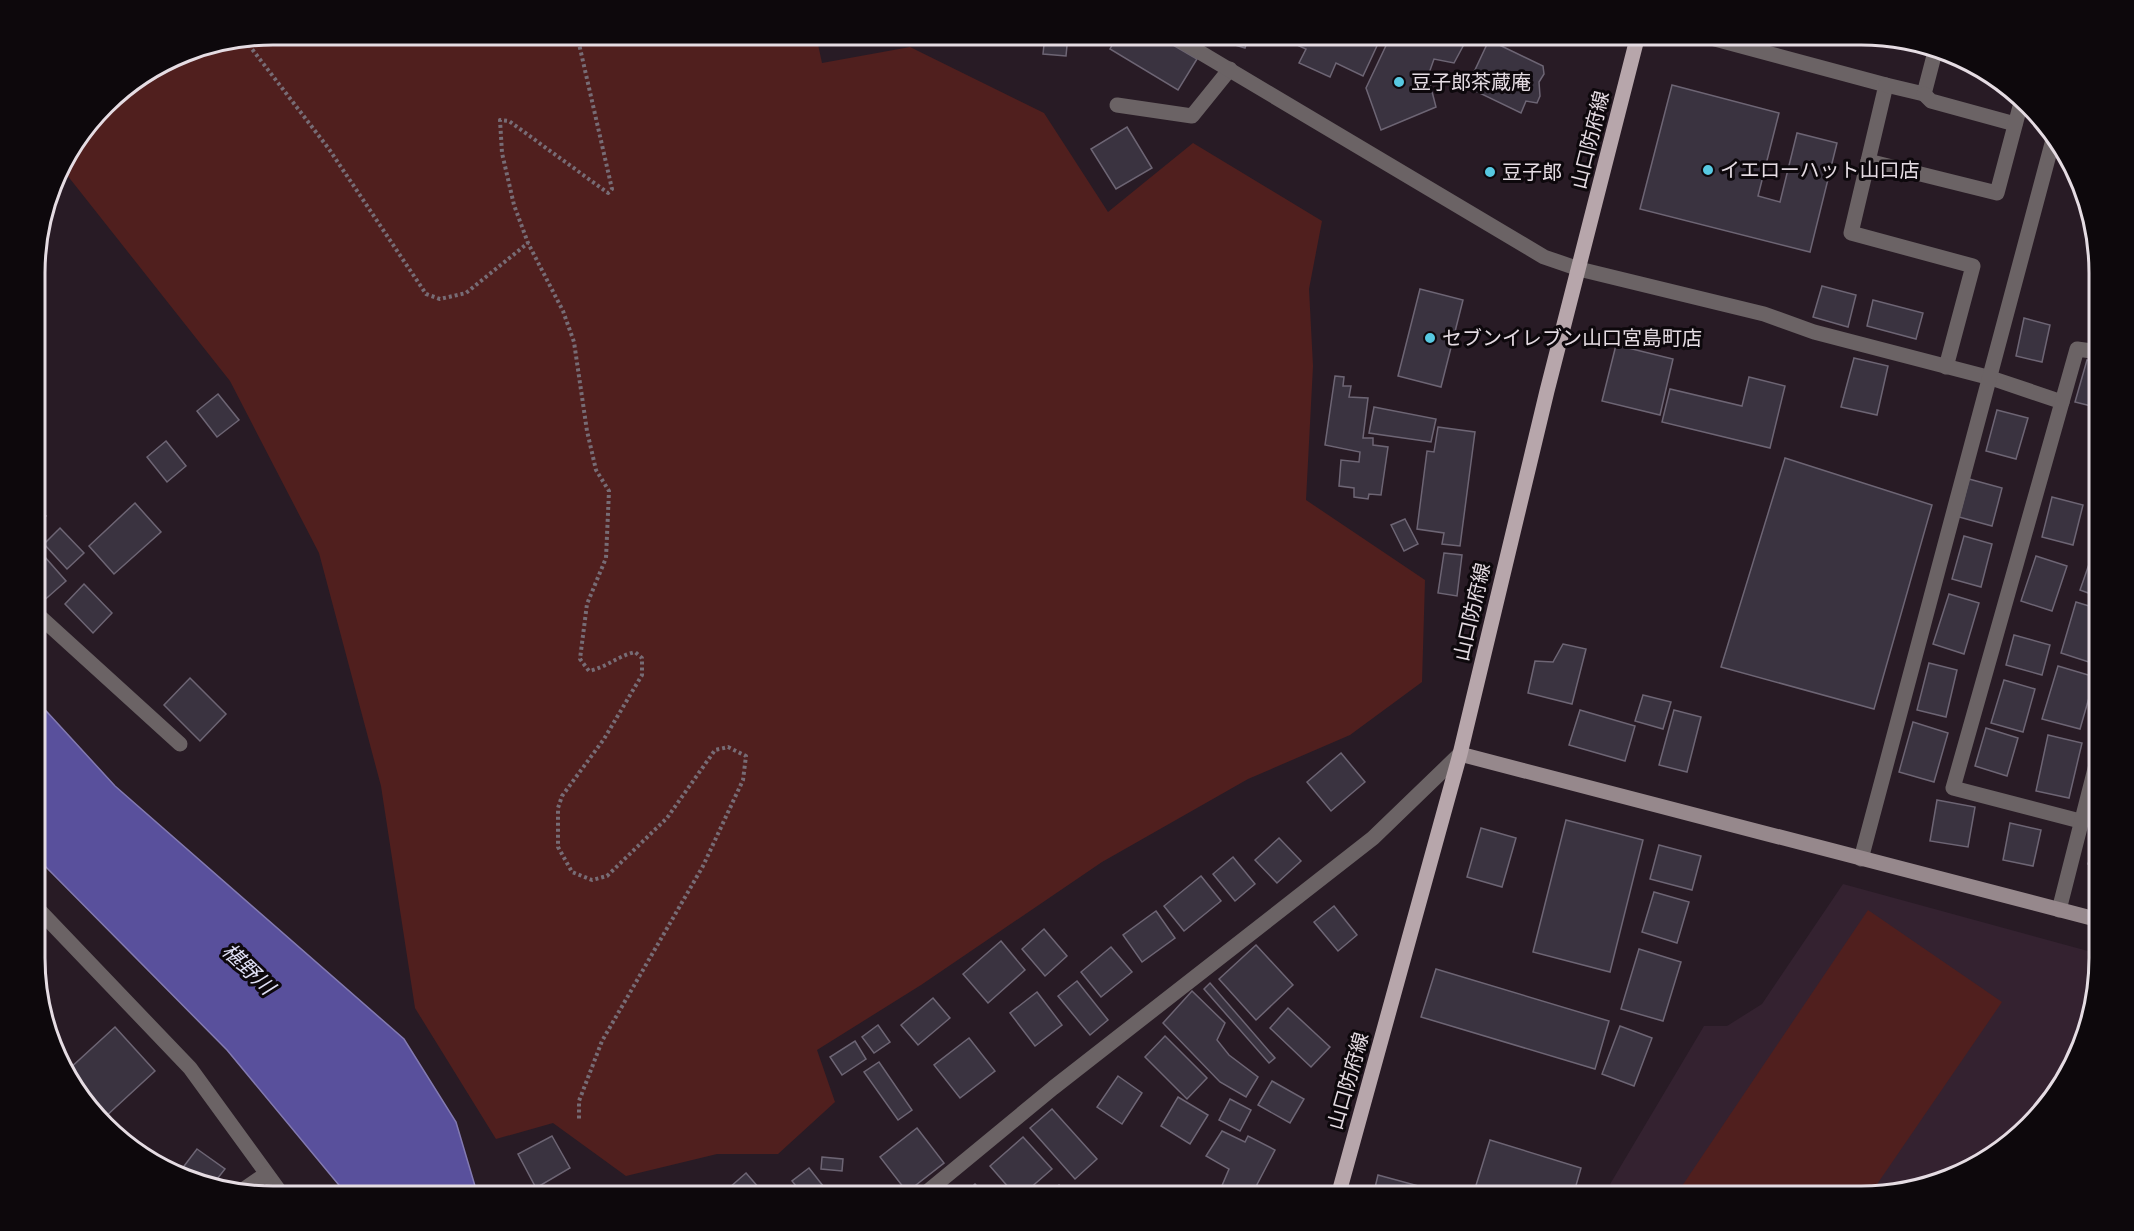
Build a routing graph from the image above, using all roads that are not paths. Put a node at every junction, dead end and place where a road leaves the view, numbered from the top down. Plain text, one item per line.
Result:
1 (1190, 45) edge
2 (1635, 45) edge
3 (1740, 45) edge
4 (1934, 57) edge
5 (1230, 69) junction
6 (1886, 85) junction
7 (1924, 94) junction
8 (1117, 105) dead end
9 (2019, 109) edge
10 (2015, 124) junction
11 (2051, 146) edge
12 (1868, 160) junction
13 (1579, 269) junction
14 (2089, 351) edge
15 (1946, 367) junction
16 (1991, 378) junction
17 (2062, 402) junction
18 (45, 622) edge
19 (180, 744) dead end
20 (1460, 754) junction
21 (2089, 789) edge
22 (2080, 822) junction
23 (1861, 859) junction
24 (2059, 910) junction
25 (45, 917) edge
26 (2089, 918) edge
27 (266, 1174) junction
28 (250, 1185) edge
29 (275, 1186) edge
30 (934, 1186) edge
31 (1341, 1186) edge

1 - 5 street
2 - 13 main road, 山口防府線
3 - 6 street
4 - 7 street
5 - 8 street
5 - 13 street
6 - 7 street
6 - 12 street
7 - 10 street
9 - 10 street
10 - 12 street
11 - 16 street
12 - 15 street
13 - 15 street
13 - 20 main road, 山口防府線
14 - 17 street
15 - 16 street
16 - 17 street
16 - 23 street
17 - 22 street
18 - 19 street
20 - 23 street
20 - 30 street
20 - 31 main road, 山口防府線
21 - 22 street
22 - 24 street
23 - 24 street
24 - 26 street
25 - 27 street
27 - 28 street
27 - 29 street

